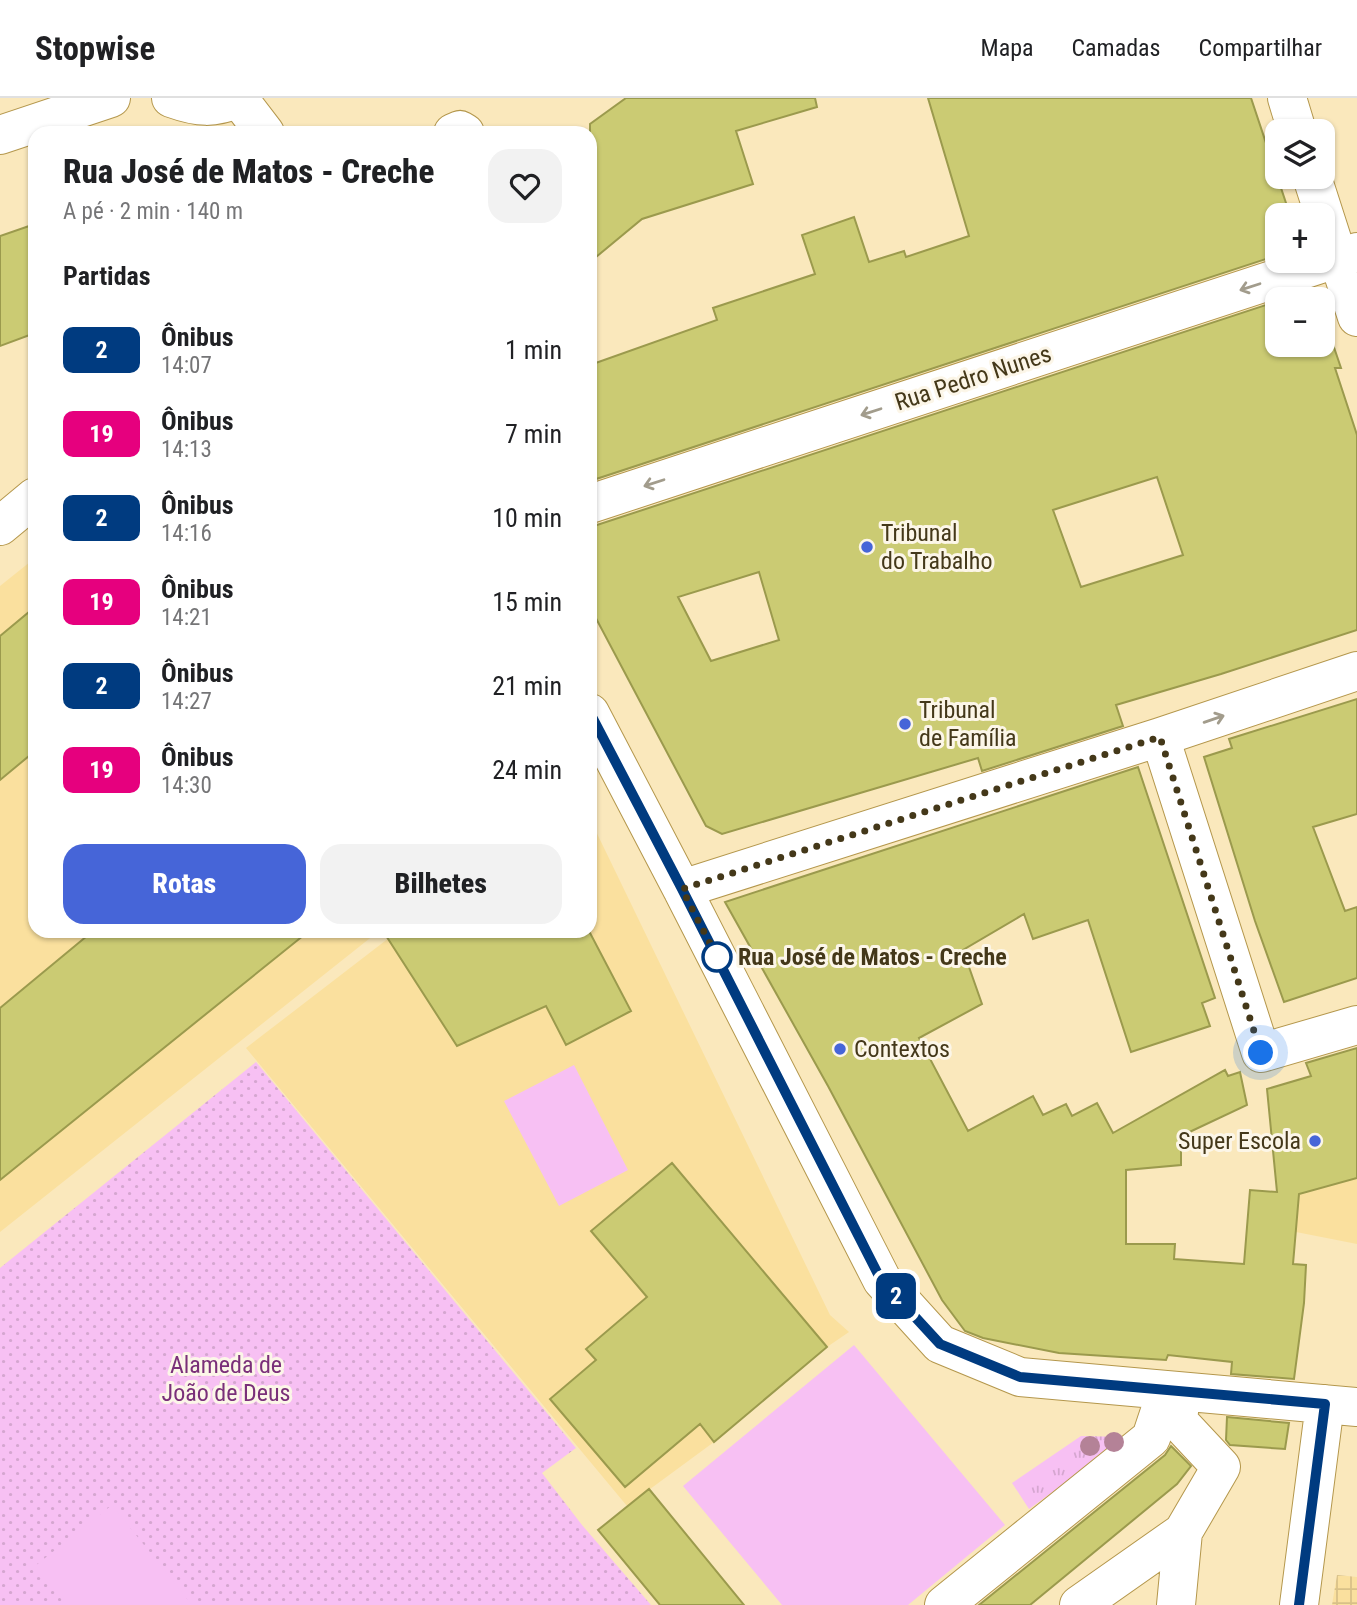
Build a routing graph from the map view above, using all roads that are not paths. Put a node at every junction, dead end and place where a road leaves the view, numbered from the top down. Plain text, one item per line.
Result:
1 (111, 98) edge
2 (171, 98) edge
3 (240, 98) edge
4 (274, 98) edge
5 (1287, 98) edge
6 (1293, 119) edge
7 (260, 126) edge
8 (287, 126) edge
9 (0, 135) edge
10 (1317, 189) edge
11 (1347, 255) edge
12 (1357, 317) edge
13 (597, 502) edge
14 (28, 503) edge
15 (0, 526) edge
16 (1357, 671) edge
17 (597, 726) edge
18 (1160, 737) junction
19 (682, 889) junction
20 (1357, 1025) edge
21 (1174, 1391) junction
22 (1341, 1406) edge
23 (1183, 1532) junction
24 (944, 1605) edge
25 (1079, 1605) edge
26 (1177, 1605) edge
27 (1299, 1605) edge

1 - 9 street
2 - 3 street
3 - 7 street
4 - 8 street
5 - 6 street
10 - 11 street
11 - 12 street
11 -> 13 street, Rua Pedro Nunes
14 - 15 street
18 -> 16 street
17 - 19 street
18 - 19 street
18 - 20 street
19 - 21 street
21 - 22 street
21 - 23 street
21 - 24 street
22 - 27 street
23 - 25 street
23 - 26 street

